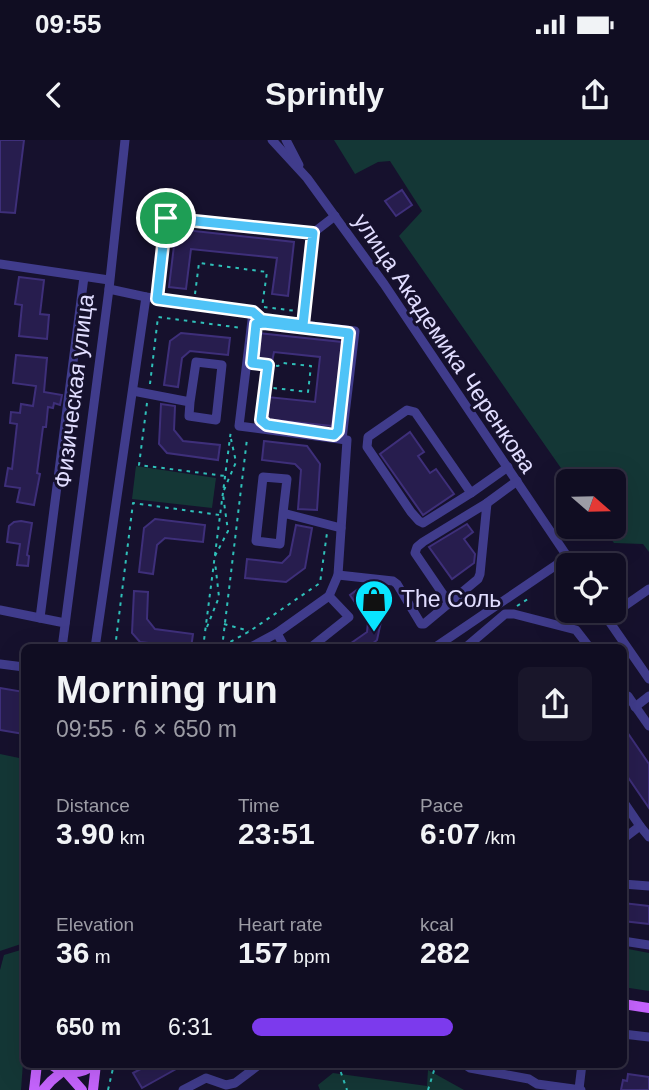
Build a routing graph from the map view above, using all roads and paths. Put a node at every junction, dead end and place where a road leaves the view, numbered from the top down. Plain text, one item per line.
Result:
1 (125, 140) edge
2 (272, 140) edge
3 (286, 140) edge
4 (307, 178) junction
5 (335, 216) junction
6 (313, 233) junction
7 (0, 264) edge
8 (84, 277) junction
9 (109, 285) junction
10 (146, 297) junction
11 (157, 299) junction
12 (194, 299) dead end
13 (253, 312) junction
14 (304, 313) junction
15 (303, 325) junction
16 (252, 363) dead end
17 (268, 365) junction
18 (265, 387) junction
19 (133, 391) junction
20 (190, 402) junction
21 (232, 423) dead end
22 (267, 425) dead end
23 (230, 435) junction
24 (247, 439) dead end
25 (342, 439) junction
26 (508, 467) junction
27 (517, 481) junction
28 (223, 493) junction
29 (471, 493) junction
30 (486, 503) junction
31 (284, 513) junction
32 (220, 515) junction
33 (328, 525) junction
34 (341, 528) junction
35 (565, 553) edge
36 (214, 558) junction
37 (556, 570) edge
38 (338, 575) junction
39 (649, 589) edge
40 (330, 596) junction
41 (626, 602) edge
42 (449, 603) junction
43 (0, 610) edge
44 (40, 618) junction
45 (65, 623) junction
46 (611, 623) edge
47 (224, 624) junction
48 (205, 630) junction
49 (250, 631) junction
50 (276, 633) junction
51 (62, 644) edge
52 (96, 644) edge
53 (115, 644) edge
54 (203, 644) edge
55 (221, 644) edge
56 (226, 644) edge
57 (256, 644) edge
58 (283, 644) edge
59 (315, 644) edge
60 (440, 644) edge
61 (470, 644) edge
62 (587, 644) edge
63 (625, 644) edge
64 (627, 646) edge
65 (0, 664) edge
66 (21, 667) edge
67 (649, 679) edge
68 (649, 696) edge
69 (627, 697) edge
70 (635, 707) junction
71 (649, 726) edge
72 (627, 807) edge
73 (639, 826) junction
74 (627, 836) edge
75 (649, 837) edge
76 (627, 884) edge
77 (649, 886) edge
78 (627, 942) edge
79 (649, 945) edge
80 (627, 1005) edge
81 (649, 1008) edge
82 (627, 1034) edge
83 (649, 1037) edge
84 (37, 1068) edge
85 (58, 1068) edge
86 (89, 1068) edge
87 (96, 1068) edge
88 (113, 1068) edge
89 (255, 1068) edge
90 (339, 1068) edge
91 (435, 1068) edge
92 (470, 1068) edge
93 (582, 1068) edge
94 (64, 1071) junction
95 (536, 1087) edge
96 (34, 1090) edge
97 (43, 1090) edge
98 (82, 1090) edge
99 (93, 1090) edge
100 (108, 1090) edge
101 (183, 1090) edge
102 (347, 1090) edge
103 (428, 1090) edge
104 (580, 1090) edge

1 - 9 street, Физическая улица
2 - 4 street, улица Академика Черенкова
3 - 4 street, улица Академика Черенкова
4 - 5 street, улица Академика Черенкова
5 - 6 street
5 - 26 street, улица Академика Черенкова
6 - 11 street
6 - 14 street
7 - 8 street
8 - 9 street
8 - 44 street
9 - 10 street
9 - 45 street, Физическая улица
10 - 11 street
10 - 19 street
11 - 13 street
12 - 14 path
13 - 15 street
13 - 25 street
14 - 15 street
15 - 25 street
16 - 17 path
17 - 18 path
17 - 18 path
18 - 22 path
19 - 20 street
19 - 52 street
20 - 20 street
21 - 23 path
23 - 28 path
23 - 28 path
24 - 47 path
25 - 34 street
26 - 27 street, улица Академика Черенкова
26 - 29 street
27 - 30 street
27 - 35 street, улица Академика Черенкова
28 - 32 path
28 - 36 path
29 - 29 street
30 - 42 street
30 - 42 street
31 - 31 street
31 - 33 street
32 - 36 path
32 - 53 path
33 - 34 street
33 - 49 path
34 - 38 street
36 - 48 path
36 - 48 path
37 - 60 street
38 - 40 street
38 - 42 street
39 - 41 street
40 - 50 street
40 - 59 street
43 - 44 street
44 - 45 street
45 - 51 street, Физическая улица
46 - 63 street
47 - 49 path
47 - 55 path
48 - 54 path
49 - 56 path
50 - 57 street
50 - 58 street
61 - 62 street
64 - 67 street
65 - 66 street
68 - 70 street
69 - 70 street
70 - 71 street
72 - 73 street
73 - 74 street
73 - 75 street
76 - 77 street
78 - 79 street
80 - 81 main road
82 - 83 street
84 - 96 main road
85 - 94 main road
86 - 94 main road
87 - 99 main road
88 - 100 path
89 - 101 street
90 - 102 path
91 - 103 path
92 - 95 street
93 - 104 street
94 - 97 main road
94 - 98 main road
95 - 104 street

